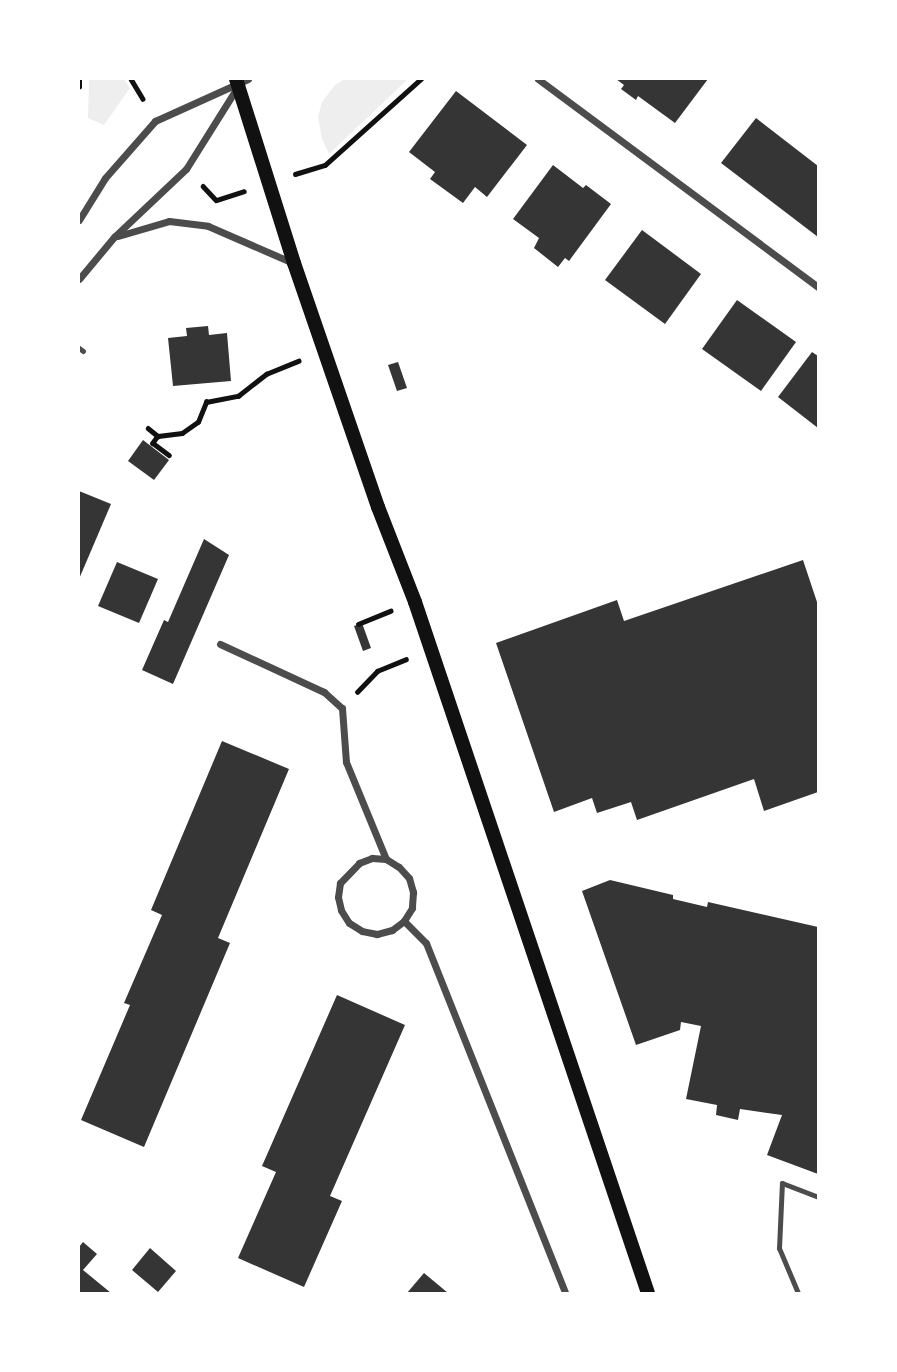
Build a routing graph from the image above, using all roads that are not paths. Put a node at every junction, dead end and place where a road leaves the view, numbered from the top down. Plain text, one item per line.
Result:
1 (538, 79) edge
2 (241, 81) edge
3 (79, 220) edge
4 (114, 237) junction
5 (294, 263) junction
6 (79, 279) edge
7 (818, 287) edge
8 (220, 644) dead end
9 (386, 859) junction
10 (404, 921) junction
11 (818, 1197) edge
12 (565, 1293) edge
13 (648, 1293) edge
14 (798, 1293) edge

1 - 7 street
2 - 3 street
2 - 4 street
2 - 5 main road
4 - 5 street
4 - 6 street
5 - 13 main road
8 - 9 street
9 - 10 street
9 - 10 street
10 - 12 street
11 - 14 lane

